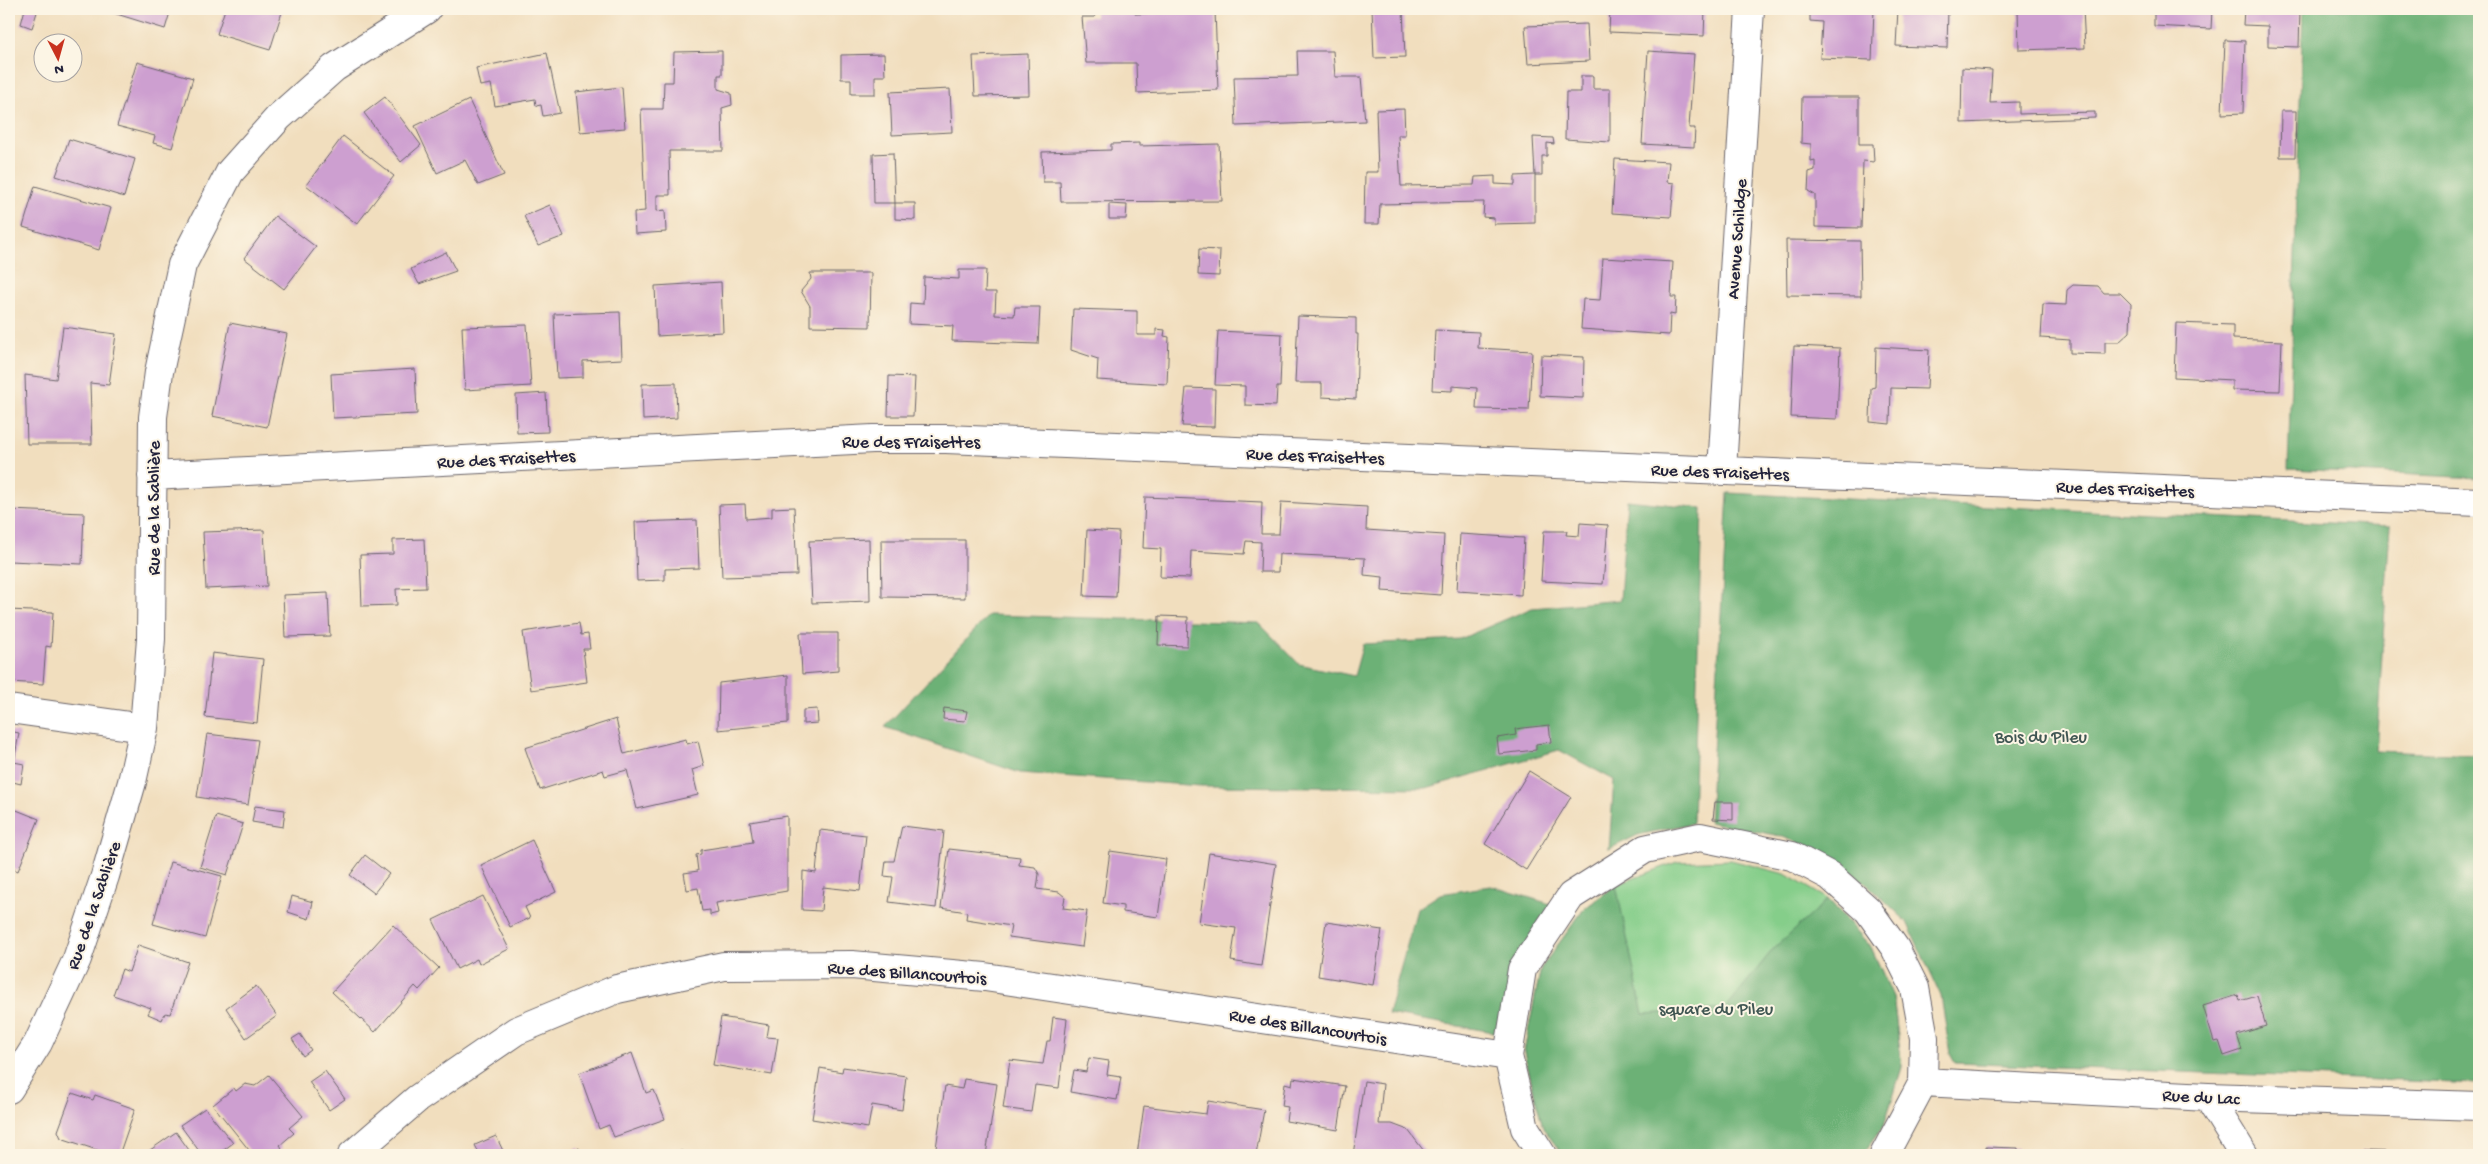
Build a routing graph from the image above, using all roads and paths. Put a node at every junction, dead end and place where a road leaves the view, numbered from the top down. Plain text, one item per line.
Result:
1 (427, 9) edge
2 (1750, 9) edge
3 (1722, 470) junction
4 (152, 476) junction
5 (2479, 502) edge
6 (9, 709) edge
7 (144, 728) junction
8 (1508, 1056) junction
9 (1923, 1082) junction
10 (9, 1089) edge
11 (2208, 1097) junction
12 (2479, 1106) edge
13 (352, 1155) edge
14 (1542, 1155) edge
15 (1884, 1155) edge
16 (2244, 1155) edge

1 - 4 street, Rue de la Sablière
2 - 3 street, Avenue Schildge
3 - 4 street, Rue des Fraisettes
3 - 5 street, Rue des Fraisettes
4 - 7 street, Rue de la Sablière
6 - 7 street
7 - 10 street, Rue de la Sablière
8 - 9 street
8 - 13 street, Rue des Billancourtois
8 - 14 street
9 - 11 street, Rue du Lac
9 - 15 street
11 - 12 street, Rue du Lac
11 - 16 street

